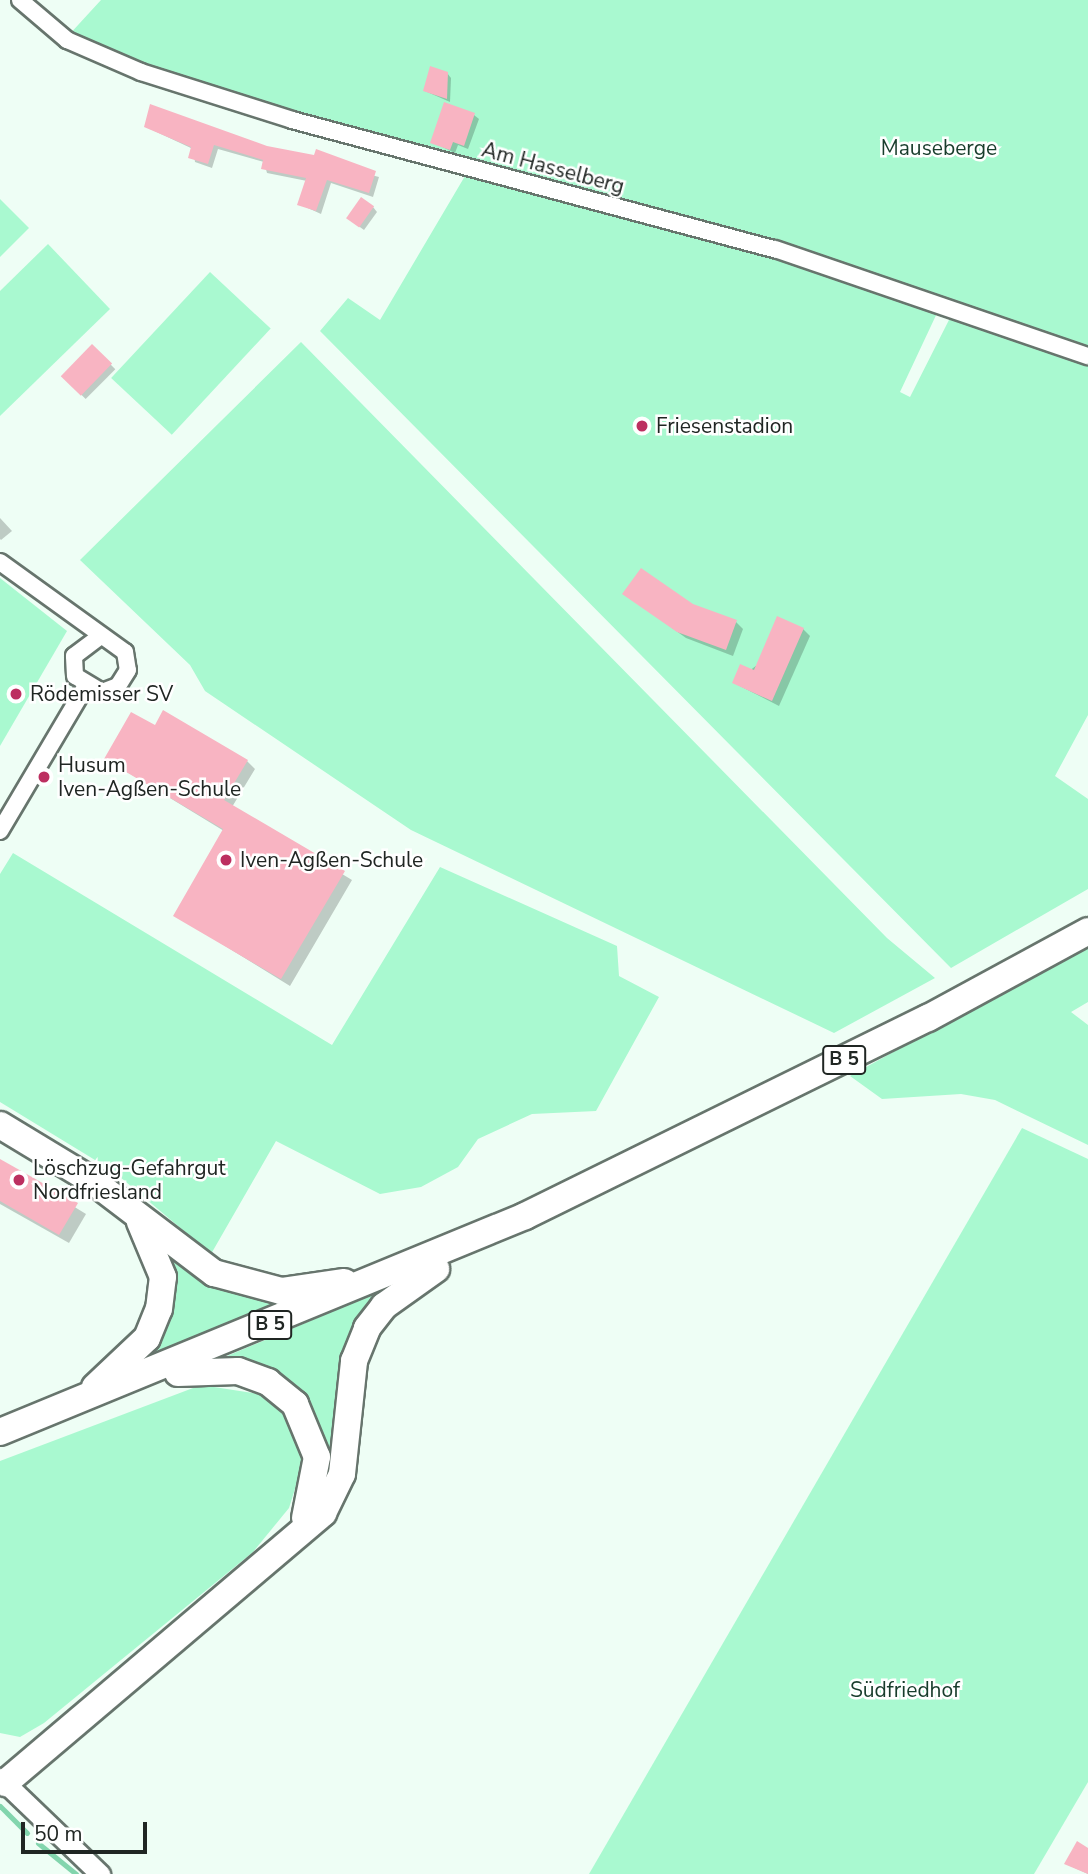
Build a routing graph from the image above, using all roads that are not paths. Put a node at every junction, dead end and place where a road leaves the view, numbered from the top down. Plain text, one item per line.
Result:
1 (20, 0) edge
2 (1088, 356) edge
3 (0, 562) edge
4 (99, 637) junction
5 (85, 687) junction
6 (0, 831) edge
7 (1088, 930) edge
8 (0, 1125) edge
9 (131, 1209) junction
10 (525, 1216) junction
11 (400, 1270) junction
12 (141, 1379) junction
13 (67, 1408) junction
14 (0, 1432) edge
15 (299, 1535) junction
16 (2, 1781) edge
17 (100, 1874) edge

1 - 2 street, Am Hasselberg
3 - 4 street
4 - 5 street
4 - 5 street
5 - 6 street
7 - 10 highway, B 5
8 - 9 highway
9 - 11 highway
9 - 13 highway
10 - 11 highway, B 5
10 - 15 highway
11 - 12 highway, B 5
12 - 13 highway, B 5
12 - 15 highway
13 - 14 highway, B 5
15 - 16 highway
16 - 17 street

